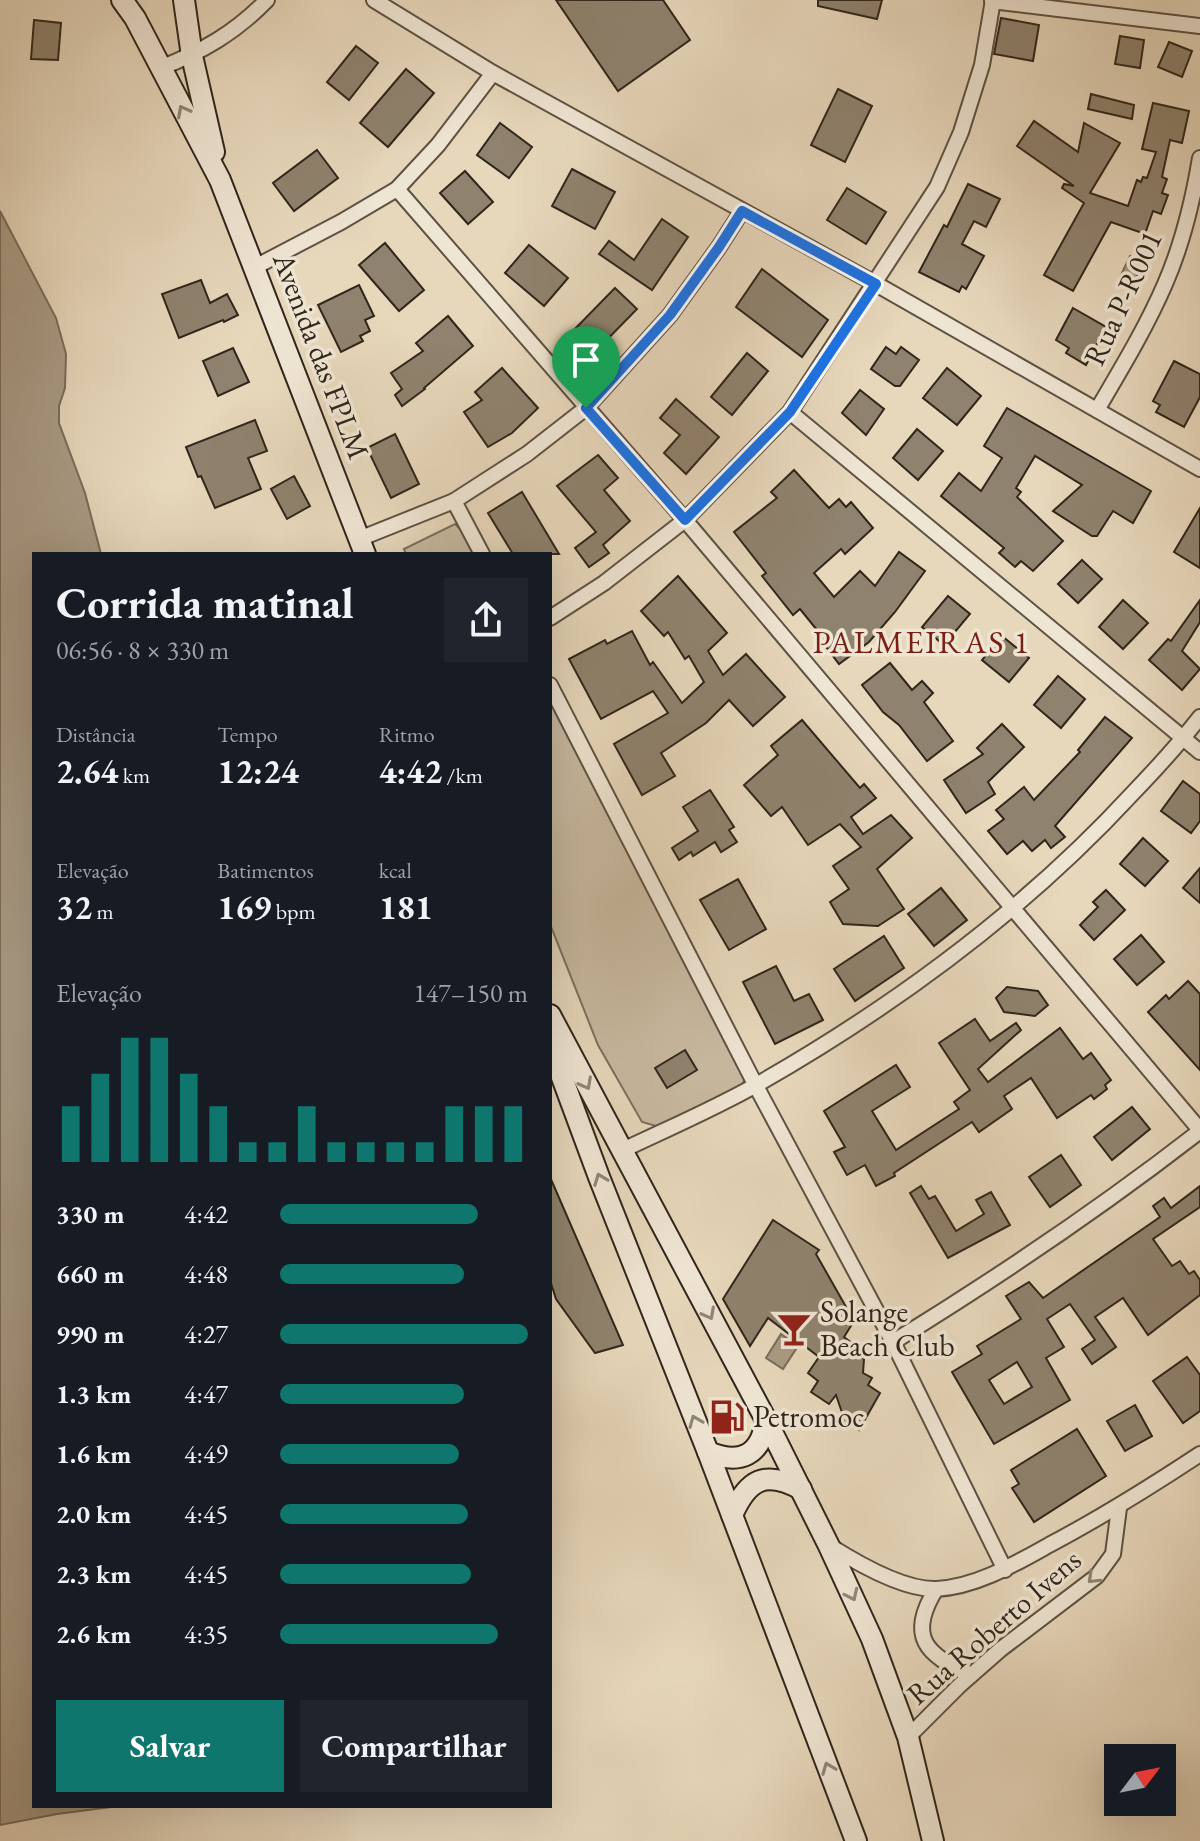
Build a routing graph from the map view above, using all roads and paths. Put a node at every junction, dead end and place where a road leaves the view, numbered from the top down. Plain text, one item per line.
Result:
1 (122, 0) edge
2 (184, 0) edge
3 (267, 0) edge
4 (374, 0) edge
5 (992, 1) edge
6 (1200, 26) edge
7 (192, 56) junction
8 (160, 68) junction
9 (493, 73) junction
10 (1200, 158) edge
11 (220, 180) junction
12 (397, 189) junction
13 (742, 211) junction
14 (255, 267) junction
15 (876, 284) junction
16 (586, 408) junction
17 (1097, 410) junction
18 (790, 412) junction
19 (1200, 469) edge
20 (454, 501) junction
21 (685, 520) junction
22 (362, 546) edge
23 (481, 552) edge
24 (552, 617) edge
25 (552, 689) edge
26 (1200, 717) edge
27 (1184, 739) junction
28 (1200, 752) edge
29 (1014, 909) junction
30 (552, 1019) edge
31 (552, 1050) edge
32 (756, 1086) junction
33 (1200, 1131) edge
34 (621, 1151) junction
35 (893, 1342) junction
36 (766, 1420) junction
37 (708, 1452) junction
38 (1200, 1454) edge
39 (801, 1489) junction
40 (1119, 1508) junction
41 (732, 1515) junction
42 (829, 1546) junction
43 (1005, 1570) junction
44 (936, 1589) junction
45 (971, 1675) junction
46 (908, 1737) junction
47 (856, 1841) edge
48 (933, 1841) edge

1 - 8 street, Avenida das FPLM
2 - 7 street, Avenida das FPLM
3 - 7 street
4 - 9 street
5 - 6 street
5 - 15 street
7 - 8 street
7 - 11 street, Avenida das FPLM
11 -> 8 street, Avenida das FPLM
9 - 12 street
9 - 13 street
10 - 17 street, Rua P-R001
11 - 14 street, Avenida das FPLM
12 - 14 street
12 - 16 street
13 - 15 street
13 - 16 street
14 - 22 street, Avenida das FPLM
15 - 17 street
15 - 18 street
16 - 20 street
16 - 21 street
17 - 19 street
18 - 21 street
18 - 27 street
20 - 22 street
20 - 23 street
21 - 24 street
21 - 29 street
25 - 32 street
26 - 27 street
27 - 28 street
27 - 29 street
29 - 32 street
29 - 33 street
30 -> 34 street
37 -> 31 street
32 - 34 street
32 - 35 street
33 - 35 street
34 -> 36 street
35 - 43 street
36 - 37 street
36 - 39 street
37 - 41 street
38 - 40 street, Rua Roberto Ivens
39 - 41 street
39 - 42 street
40 - 43 street, Rua Roberto Ivens
40 -> 45 street, Rua Roberto Ivens
47 -> 41 street
42 - 44 street
42 -> 46 street
43 - 44 street, Rua Roberto Ivens
44 - 45 street
45 - 46 street, Rua Roberto Ivens
46 - 48 street

